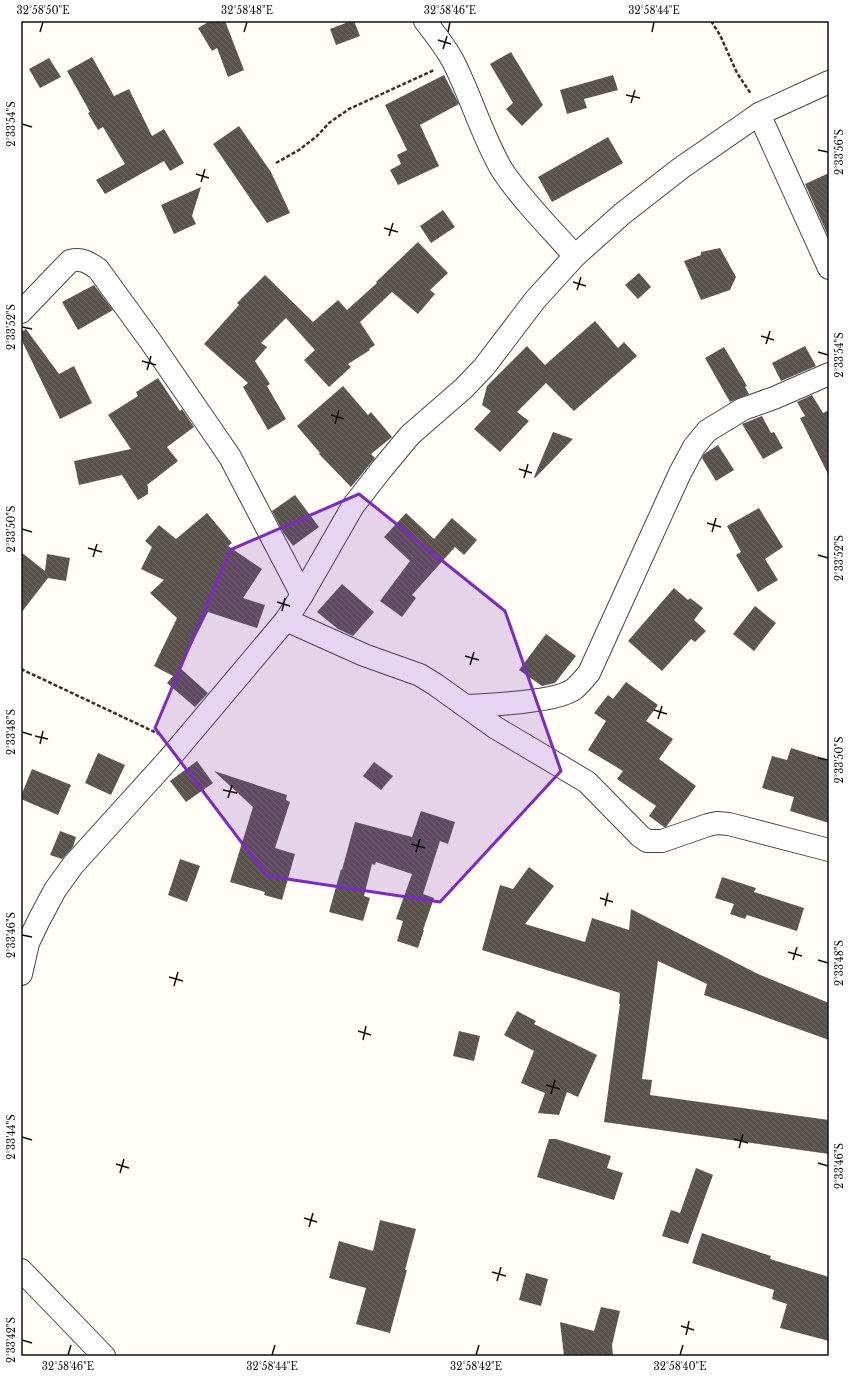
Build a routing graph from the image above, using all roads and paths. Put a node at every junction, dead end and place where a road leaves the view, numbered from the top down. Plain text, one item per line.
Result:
1 (425, 21) edge
2 (711, 21) edge
3 (453, 61) junction
4 (829, 82) edge
5 (762, 113) junction
6 (276, 163) dead end
7 (576, 256) junction
8 (829, 268) edge
9 (21, 312) edge
10 (829, 374) edge
11 (302, 594) junction
12 (286, 620) junction
13 (21, 670) edge
14 (465, 706) junction
15 (181, 745) junction
16 (829, 850) edge
17 (21, 974) edge
18 (21, 1270) edge
19 (104, 1356) edge

1 - 3 street
2 - 5 path
3 - 6 path
3 - 7 street
4 - 5 street
5 - 7 street
5 - 8 street
7 - 11 street
9 - 11 street
10 - 14 street
11 - 12 street
12 - 14 street
12 - 15 street
13 - 15 path
14 - 16 street
15 - 17 street
18 - 19 street

